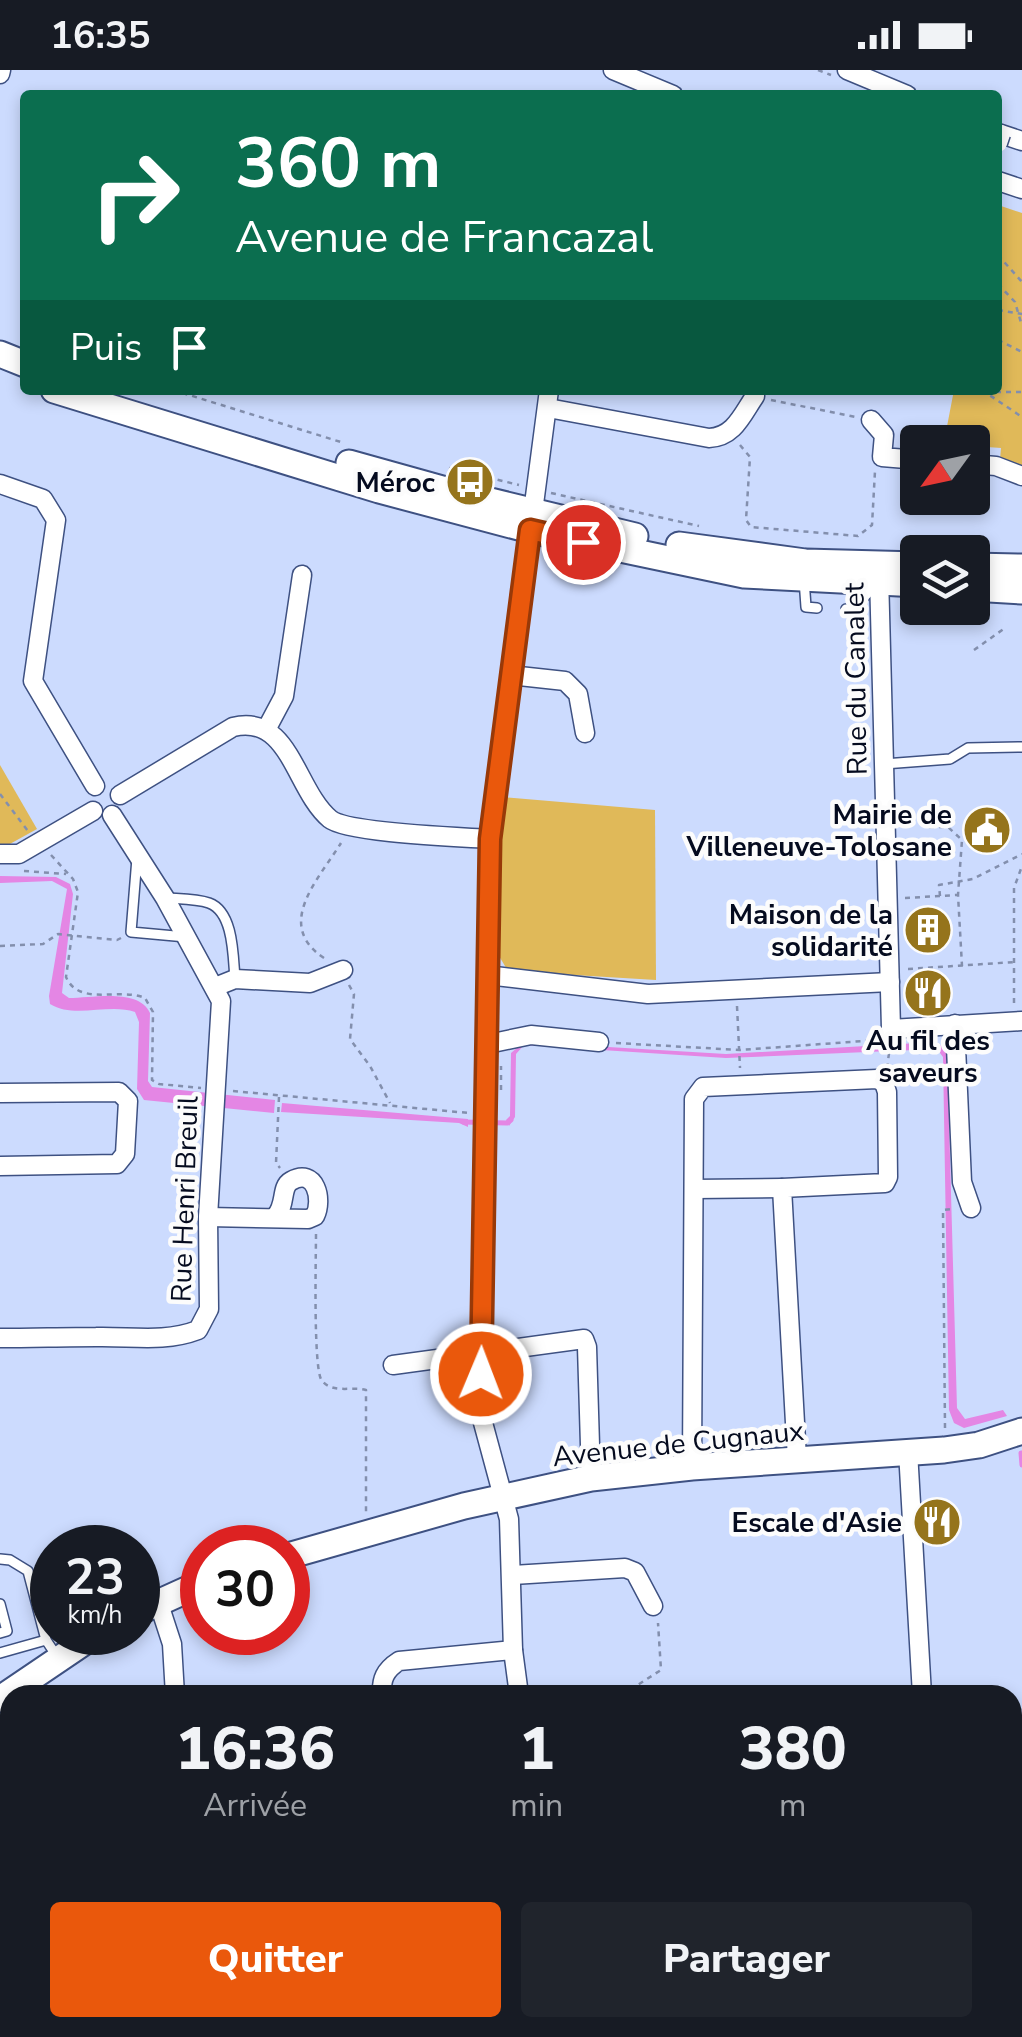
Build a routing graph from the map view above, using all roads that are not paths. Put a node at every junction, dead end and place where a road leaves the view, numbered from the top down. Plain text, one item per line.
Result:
1 (613, 70) edge
2 (847, 70) edge
3 (660, 90) edge
4 (895, 90) edge
5 (70, 395) edge
6 (121, 395) edge
7 (754, 396) road end
8 (549, 399) edge
9 (871, 420) road end
10 (900, 458) edge
11 (990, 466) edge
12 (1022, 476) edge
13 (0, 484) edge
14 (531, 520) junction
15 (806, 562) junction
16 (990, 566) edge
17 (1022, 567) edge
18 (900, 569) edge
19 (879, 573) junction
20 (302, 575) dead end
21 (900, 579) edge
22 (990, 589) edge
23 (1022, 591) edge
24 (817, 608) dead end
25 (846, 609) dead end
26 (510, 674) junction
27 (267, 728) junction
28 (586, 734) dead end
29 (1022, 748) edge
30 (884, 764) junction
31 (95, 786) junction
32 (120, 795) junction
33 (102, 813) junction
34 (490, 839) junction
35 (0, 854) edge
36 (138, 855) junction
37 (165, 898) junction
38 (188, 937) junction
39 (343, 970) road end
40 (487, 975) junction
41 (890, 976) junction
42 (235, 979) junction
43 (216, 987) junction
44 (1018, 1021) edge
45 (954, 1024) junction
46 (599, 1042) road end
47 (488, 1044) junction
48 (0, 1093) edge
49 (0, 1166) edge
50 (782, 1188) junction
51 (694, 1189) junction
52 (962, 1208) road end
53 (208, 1217) junction
54 (275, 1217) junction
55 (0, 1338) edge
56 (481, 1354) junction
57 (393, 1365) dead end
58 (1022, 1431) edge
59 (908, 1450) junction
60 (797, 1459) junction
61 (692, 1467) junction
62 (591, 1478) junction
63 (503, 1498) junction
64 (310, 1550) edge
65 (0, 1559) edge
66 (513, 1575) junction
67 (30, 1578) edge
68 (654, 1606) road end
69 (1, 1610) edge
70 (160, 1625) edge
71 (0, 1633) edge
72 (30, 1650) edge
73 (512, 1650) junction
74 (0, 1652) edge
75 (46, 1655) edge
76 (15, 1685) edge
77 (174, 1685) edge
78 (381, 1685) edge
79 (517, 1685) edge
80 (921, 1685) edge

1 - 3 street
2 - 4 street
5 - 14 main road
6 - 14 main road
7 - 8 street
8 - 14 street
9 - 10 street
11 - 12 street
13 - 31 street
14 - 15 main road
14 - 26 street
15 - 19 main road
15 - 24 lane
16 - 17 main road
18 - 19 main road
19 - 21 main road
19 - 25 lane
19 - 30 street, Rue du Canalet
20 - 27 street
22 - 23 main road
26 - 28 street
26 - 34 street
27 - 32 street
27 - 34 street
29 - 30 lane
30 - 41 street, Rue du Canalet
31 - 32 street
31 - 33 street
32 - 33 street
33 - 35 street
33 - 36 street, Rue Henri Breuil
34 - 40 street
36 - 37 street, Rue Henri Breuil
36 - 38 lane
37 - 38 street, Rue Henri Breuil
37 - 42 lane
38 - 43 street, Rue Henri Breuil
39 - 42 street
40 - 41 street
40 - 47 street
41 - 45 street, Rue du Canalet
42 - 43 street
43 - 53 street, Rue Henri Breuil
44 - 45 street, Rue du Canalet
45 - 52 street
46 - 47 street
47 - 56 street
48 - 49 street
50 - 51 street
50 - 51 street
50 - 60 street
51 - 61 street
53 - 54 street
53 - 55 street, Rue Henri Breuil
54 - 54 street
56 - 57 street
56 - 62 street
56 - 63 street
58 - 59 main road, Avenue de Cugnaux
59 - 60 main road, Avenue de Cugnaux
59 - 80 street
60 - 61 main road, Avenue de Cugnaux
61 - 62 main road, Avenue de Cugnaux
62 - 63 main road, Avenue de Cugnaux
63 - 64 main road, Avenue de Cugnaux
63 - 66 street
65 - 67 lane
66 - 68 street
66 - 73 street
69 - 71 lane
70 - 77 street
72 - 74 lane
73 - 78 street
73 - 79 street
75 - 76 main road

